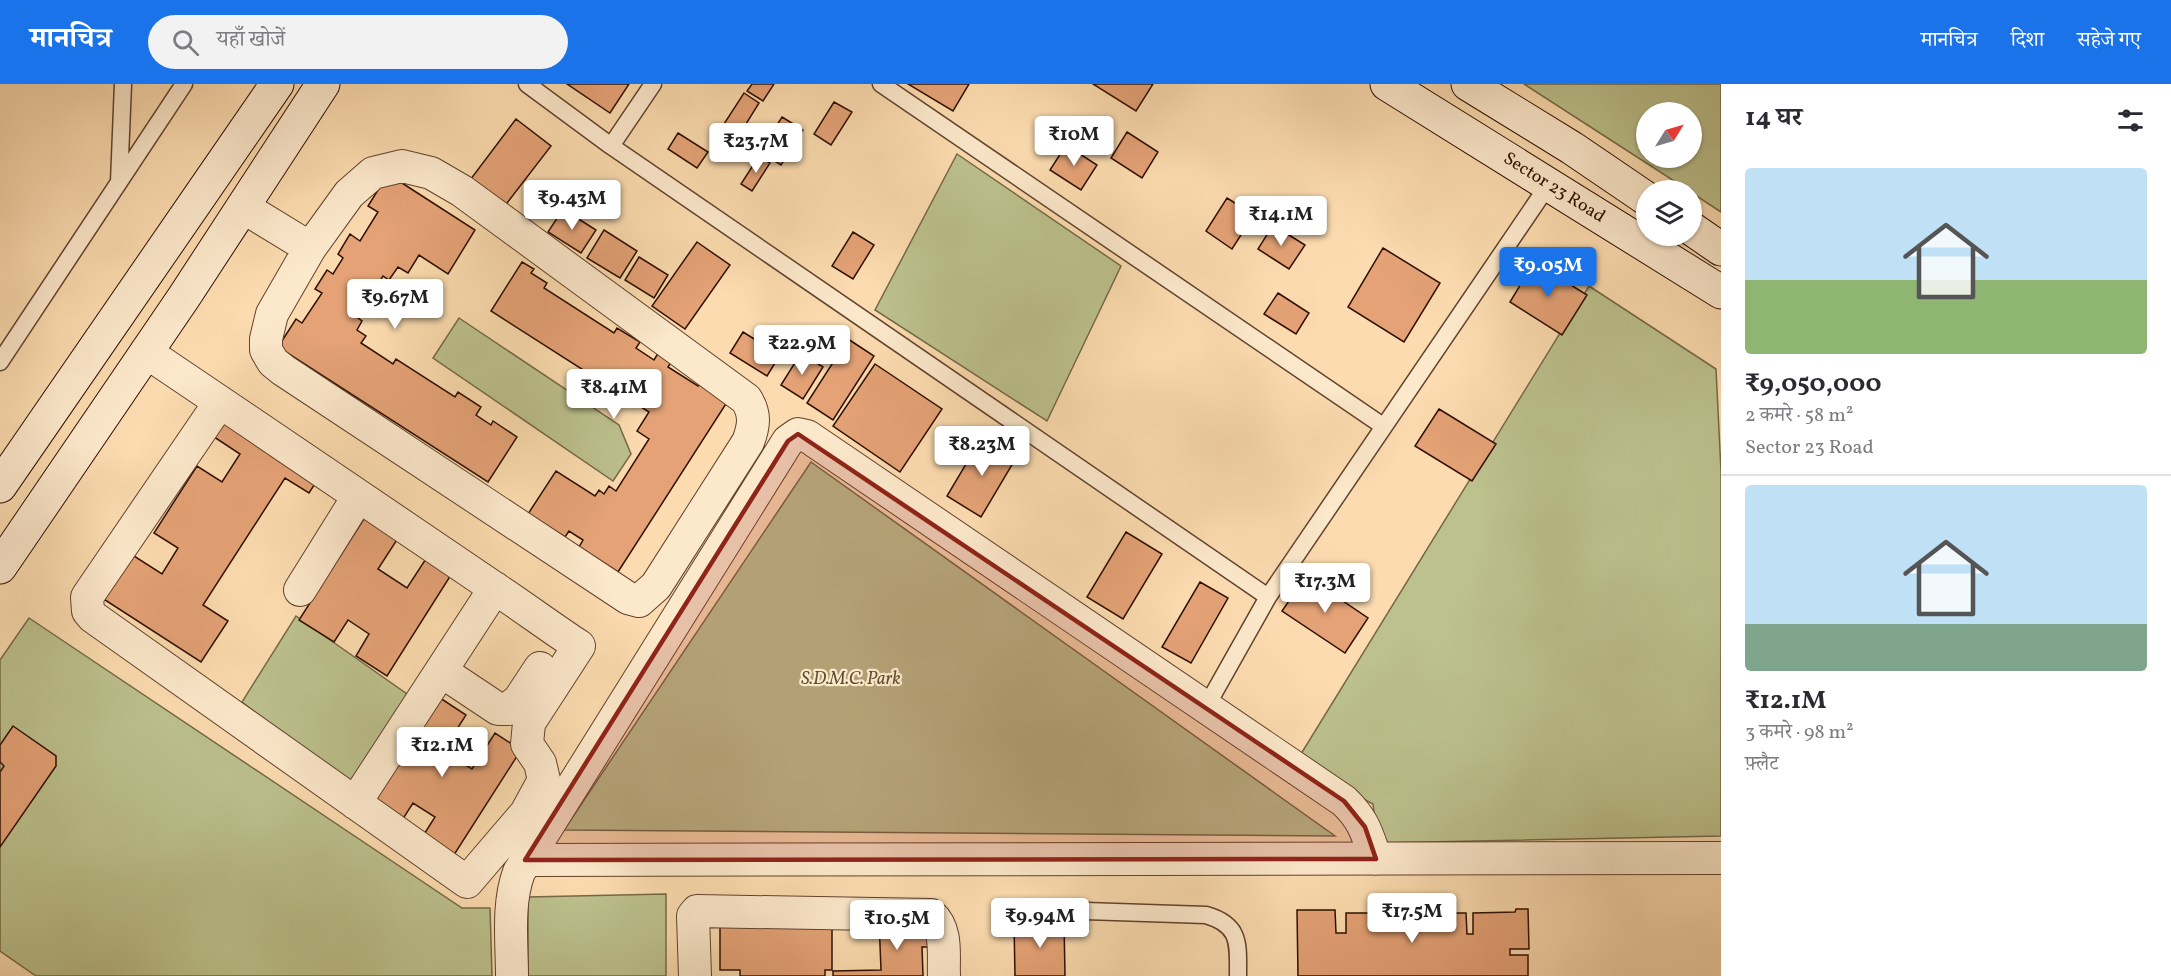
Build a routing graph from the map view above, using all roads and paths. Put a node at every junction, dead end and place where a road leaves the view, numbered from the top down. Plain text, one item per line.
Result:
1 (123, 84) edge
2 (184, 84) edge
3 (277, 84) edge
4 (323, 84) edge
5 (527, 84) edge
6 (652, 84) edge
7 (881, 84) edge
8 (1387, 84) edge
9 (1468, 84) edge
10 (611, 146) junction
11 (119, 184) junction
12 (1549, 184) junction
13 (1636, 192) edge
14 (243, 207) junction
15 (1702, 237) edge
16 (310, 249) junction
17 (1721, 249) edge
18 (1721, 292) edge
19 (146, 352) junction
20 (0, 362) edge
21 (220, 402) junction
22 (1383, 426) junction
23 (0, 486) edge
24 (358, 497) junction
25 (0, 567) edge
26 (495, 588) junction
27 (300, 590) dead end
28 (1268, 597) junction
29 (562, 635) junction
30 (441, 671) junction
31 (1206, 707) junction
32 (355, 803) junction
33 (1721, 858) edge
34 (1376, 859) junction
35 (525, 861) junction
36 (1025, 909) dead end
37 (512, 976) edge
38 (695, 976) edge
39 (944, 976) edge
40 (1238, 976) edge

1 - 11 lane
2 - 11 lane
3 - 23 street
4 - 14 street
5 - 10 lane
6 - 10 lane
7 - 22 lane
8 - 12 street, Sector 23 Road
9 - 13 street
10 - 28 lane
11 - 20 lane
12 - 18 street, Sector 23 Road
12 - 22 lane
14 - 16 street
14 - 19 street
15 - 17 street
16 - 16 street
19 - 21 street
19 - 25 street
21 - 24 street
21 - 32 street
22 - 28 lane
24 - 26 street
24 - 27 street
26 - 29 street
26 - 30 street
28 - 31 lane
29 - 30 street
29 - 32 street
30 - 32 street
31 - 34 street
31 - 35 street
33 - 34 street
34 - 35 street
35 - 37 street
36 - 40 lane
38 - 39 street

